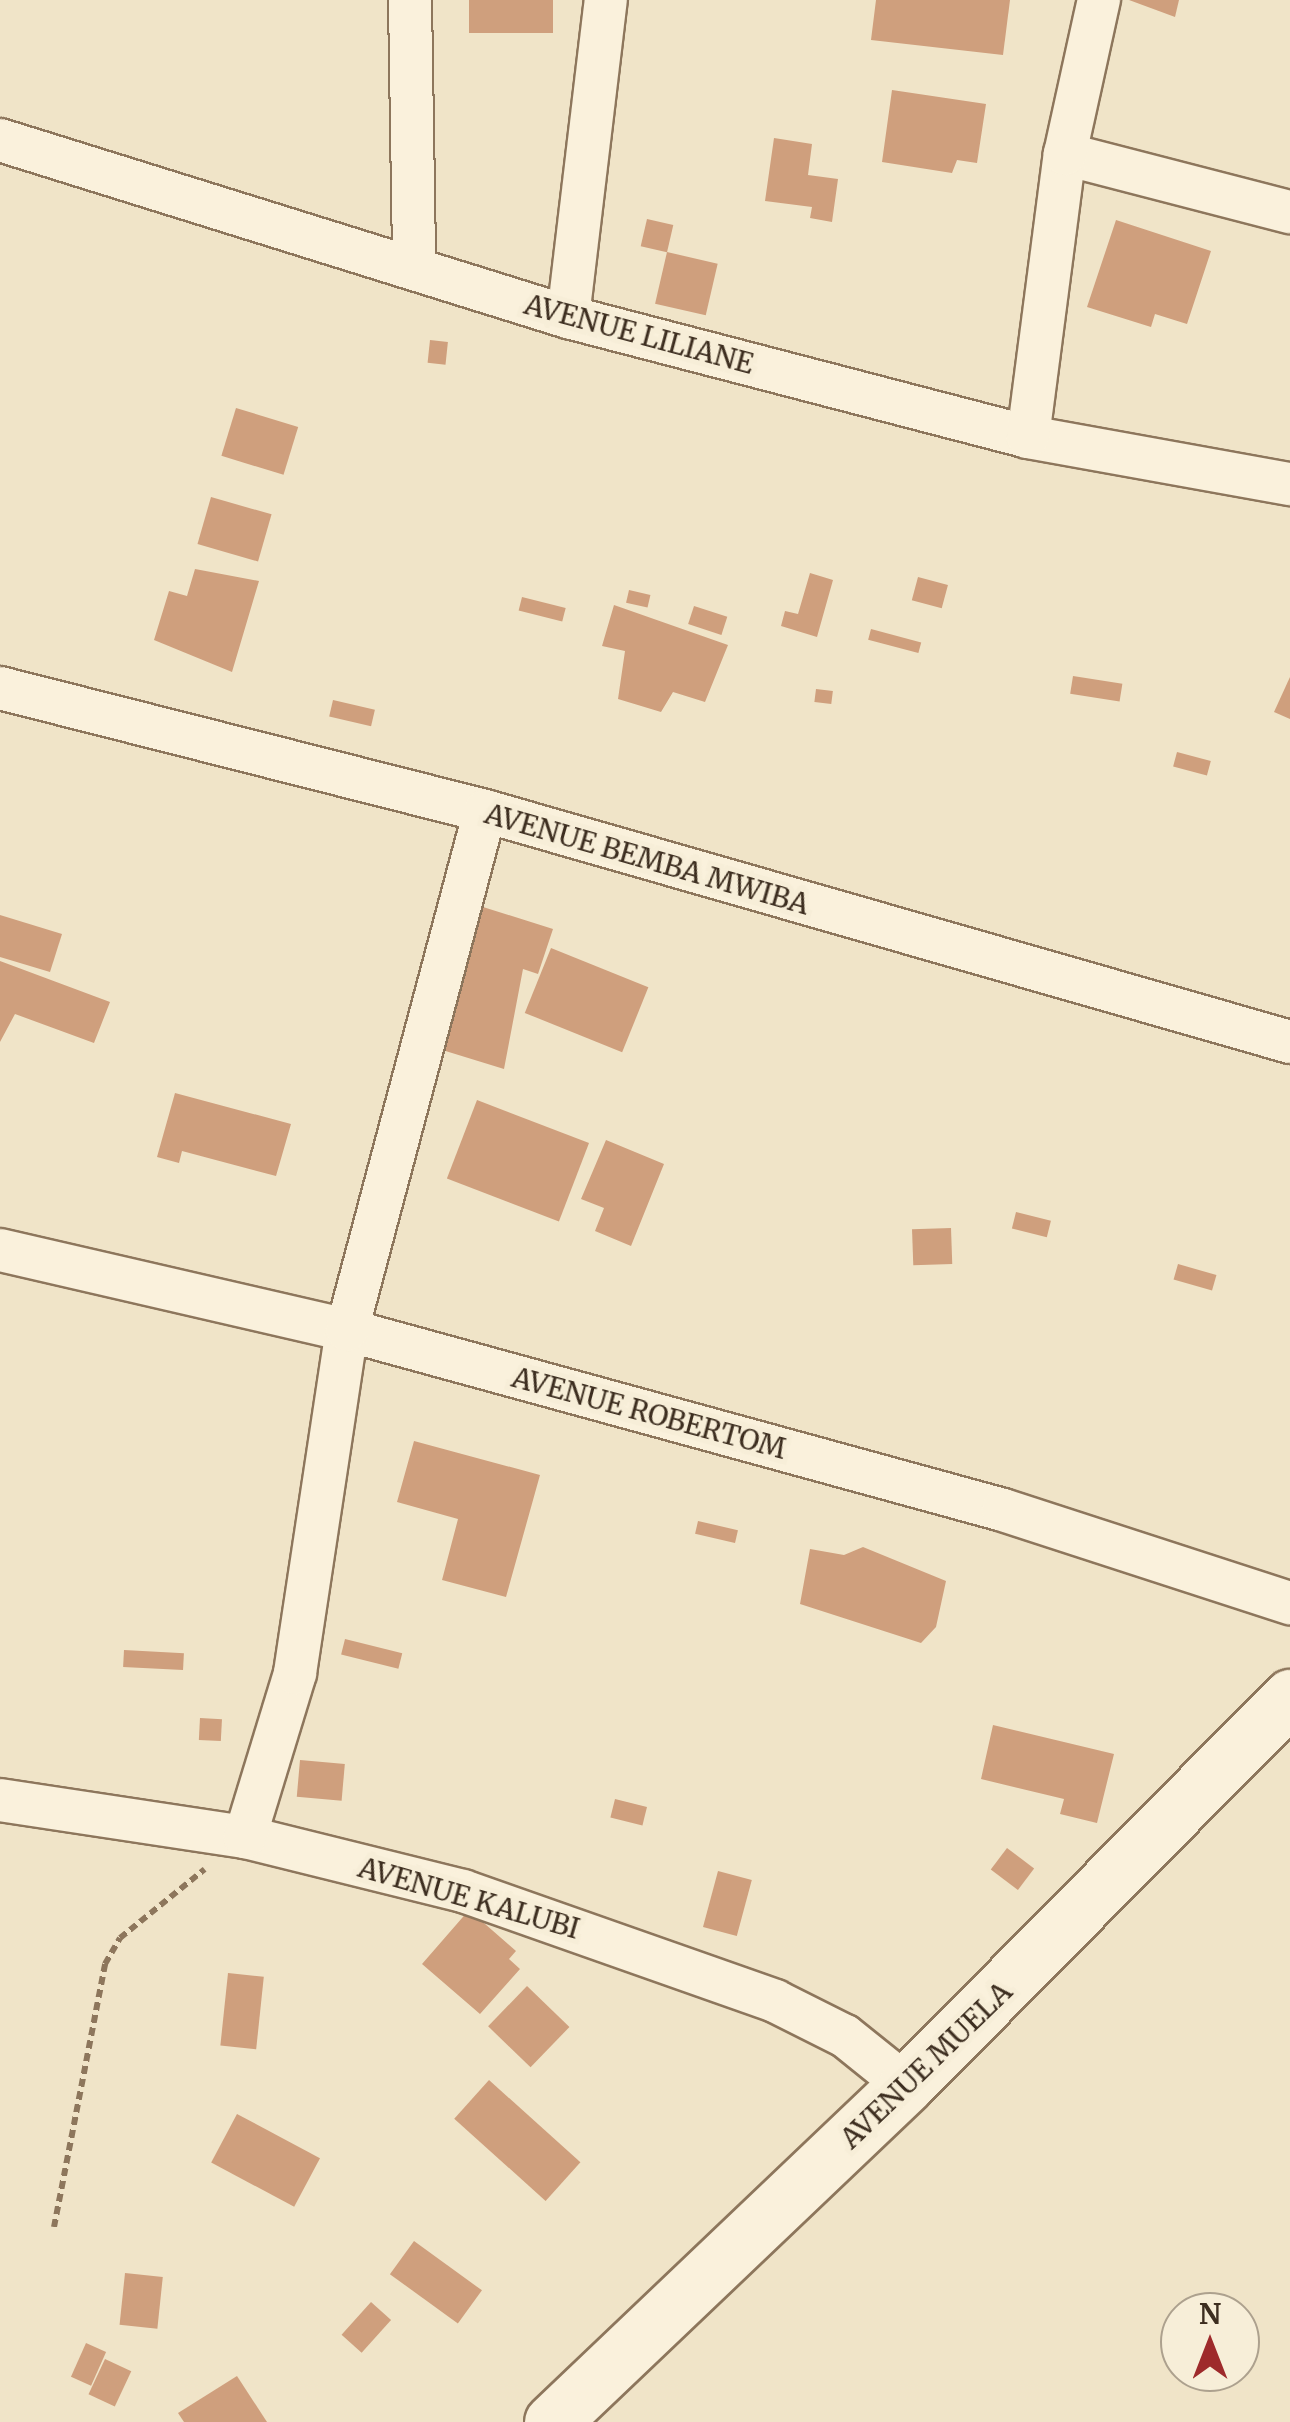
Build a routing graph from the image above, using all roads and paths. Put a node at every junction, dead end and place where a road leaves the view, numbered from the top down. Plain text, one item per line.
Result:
1 (410, 0) edge
2 (606, 0) edge
3 (1100, 0) edge
4 (0, 140) edge
5 (1066, 154) junction
6 (1290, 212) edge
7 (414, 268) junction
8 (568, 317) junction
9 (1028, 436) junction
10 (1290, 484) edge
11 (0, 688) edge
12 (485, 811) junction
13 (1290, 1042) edge
14 (0, 1250) edge
15 (347, 1330) junction
16 (1290, 1603) edge
17 (1290, 1698) edge
18 (0, 1800) edge
19 (245, 1837) junction
20 (906, 2085) junction
21 (54, 2227) dead end
22 (552, 2422) edge

1 - 7 street
2 - 8 street
3 - 5 street
4 - 7 street, AVENUE LILIANE
5 - 6 street
5 - 9 street
7 - 8 street, AVENUE LILIANE
8 - 9 street, AVENUE LILIANE
9 - 10 street, AVENUE LILIANE
11 - 12 street, AVENUE BEMBA MWIBA
12 - 13 street, AVENUE BEMBA MWIBA
12 - 15 street
14 - 15 street, AVENUE ROBERTOM
15 - 16 street, AVENUE ROBERTOM
15 - 19 street
17 - 20 street, AVENUE MUELA
18 - 19 street, AVENUE KALUBI
19 - 20 street, AVENUE KALUBI
19 - 21 path
20 - 22 street, AVENUE MUELA

